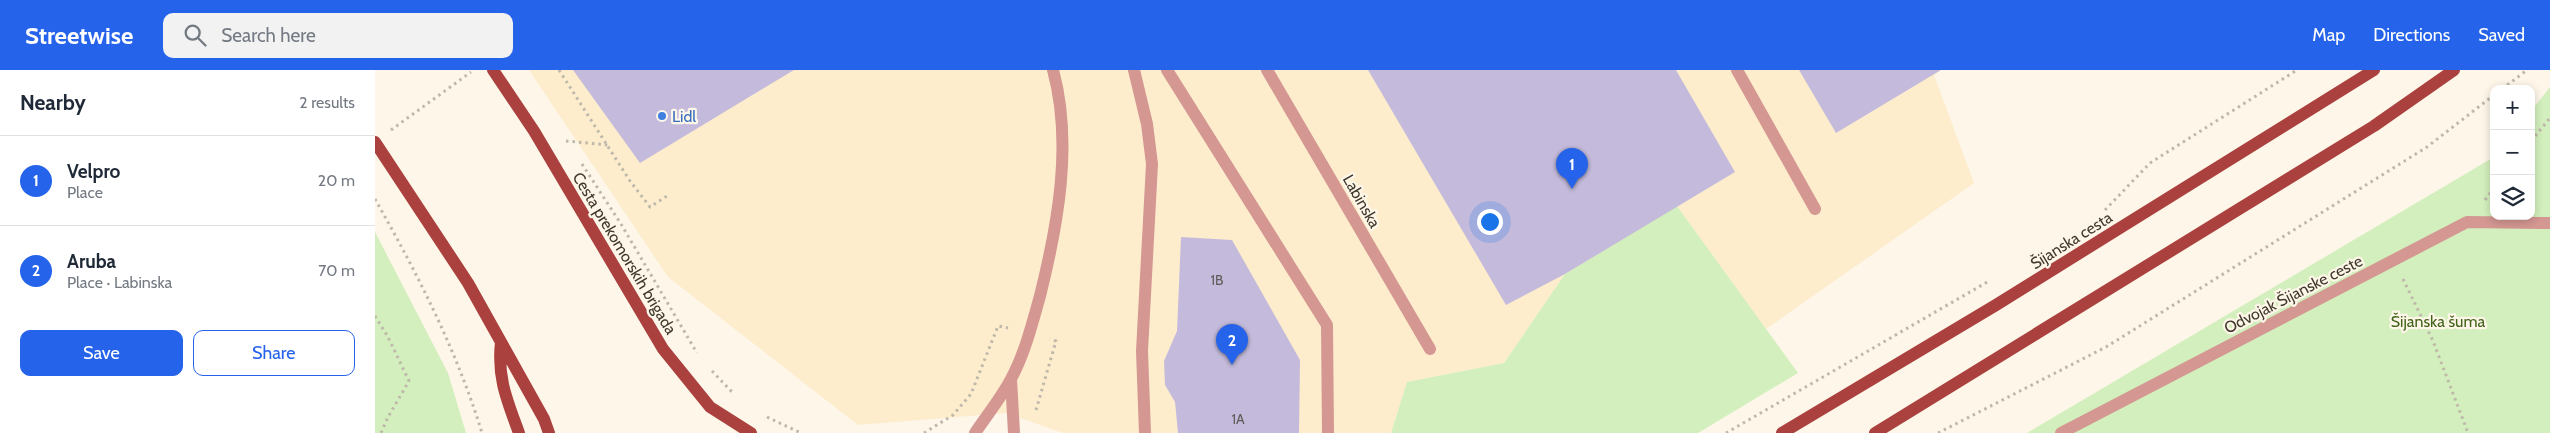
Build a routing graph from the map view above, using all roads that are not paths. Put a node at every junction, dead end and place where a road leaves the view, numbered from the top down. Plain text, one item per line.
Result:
1 (493, 70) edge
2 (1053, 70) edge
3 (1134, 70) edge
4 (1167, 70) edge
5 (1267, 70) edge
6 (1737, 70) edge
7 (2373, 70) edge
8 (2454, 70) edge
9 (379, 138) edge
10 (1815, 208) dead end
11 (2550, 223) edge
12 (501, 342) junction
13 (1430, 348) dead end
14 (1011, 379) junction
15 (519, 433) edge
16 (549, 433) edge
17 (751, 433) edge
18 (975, 433) edge
19 (1014, 433) edge
20 (1145, 433) edge
21 (1328, 433) edge
22 (1782, 433) edge
23 (1875, 433) edge
24 (2061, 433) edge

1 - 17 main road, Cesta prekomorskih brigada
2 - 14 street
3 - 20 street
4 - 21 street
5 - 13 street, Labinska
6 - 10 street
7 - 22 main road, Šijanska cesta
8 - 23 main road
9 - 12 main road
11 - 24 street, Odvojak Šijanske ceste
12 - 15 main road
12 - 16 main road
14 - 18 street
14 - 19 street

